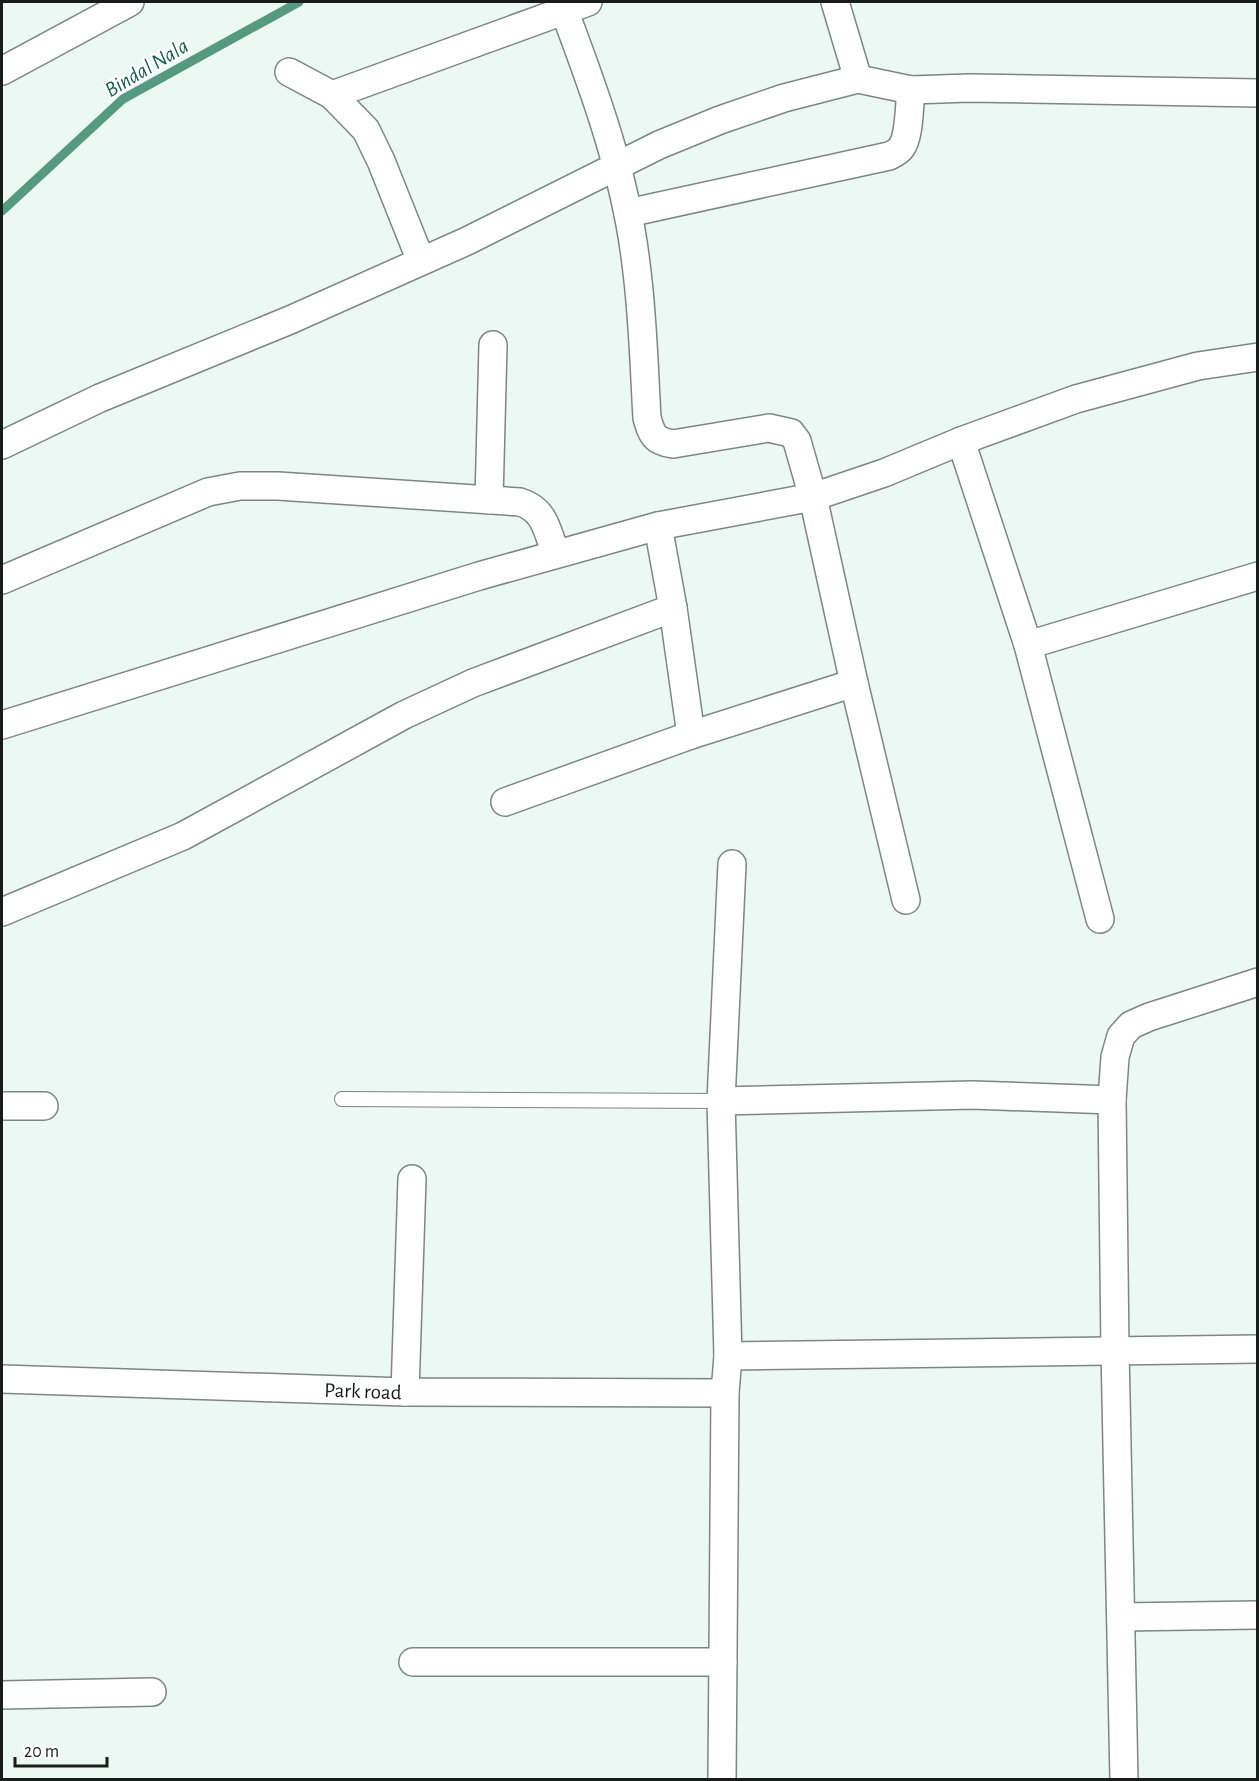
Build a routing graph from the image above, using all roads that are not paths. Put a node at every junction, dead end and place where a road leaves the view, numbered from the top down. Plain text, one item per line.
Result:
1 (130, 2) edge
2 (835, 2) edge
3 (576, 6) edge
4 (2, 71) edge
5 (289, 72) dead end
6 (858, 80) junction
7 (911, 90) junction
8 (1257, 93) edge
9 (332, 95) junction
10 (616, 166) junction
11 (628, 213) junction
12 (421, 261) junction
13 (493, 345) dead end
14 (1257, 357) edge
15 (961, 441) junction
16 (2, 445) edge
17 (813, 497) junction
18 (489, 500) junction
19 (658, 526) junction
20 (556, 554) junction
21 (1257, 576) edge
22 (2, 580) edge
23 (674, 608) junction
24 (1028, 645) junction
25 (854, 683) junction
26 (2, 725) edge
27 (691, 735) junction
28 (505, 802) dead end
29 (732, 864) dead end
30 (906, 900) dead end
31 (2, 912) edge
32 (1100, 919) dead end
33 (1257, 982) edge
34 (342, 1099) dead end
35 (1112, 1100) junction
36 (721, 1101) junction
37 (2, 1106) edge
38 (44, 1106) dead end
39 (412, 1179) dead end
40 (1257, 1349) edge
41 (1115, 1350) junction
42 (728, 1356) junction
43 (2, 1379) edge
44 (405, 1392) junction
45 (725, 1393) junction
46 (1257, 1615) edge
47 (1121, 1617) junction
48 (413, 1662) dead end
49 (723, 1662) junction
50 (152, 1692) dead end
51 (2, 1695) edge
52 (722, 1779) edge
53 (1124, 1779) edge

1 - 4 street
2 - 6 street
3 - 9 street
3 - 10 street
5 - 9 street
6 - 7 street
6 - 10 street
7 - 8 street
7 - 11 street
9 - 12 street
10 - 11 street
10 - 12 street
11 - 17 street
12 - 16 street
13 - 18 street
14 - 15 street
15 - 17 street
15 - 24 street
17 - 19 street
17 - 25 street
18 - 20 street
18 - 22 street
19 - 20 street
19 - 23 street
20 - 26 street
21 - 24 street
23 - 27 street
23 - 31 street
24 - 32 street
25 - 27 street
25 - 30 street
27 - 28 street
29 - 36 street
33 - 35 street
34 - 36 lane
35 - 36 street
35 - 41 street
36 - 42 street
37 - 38 street
39 - 44 street
40 - 41 street
41 - 42 street
41 - 47 street
42 - 45 street
43 - 44 street, Park road
44 - 45 street, Park road
45 - 49 street
46 - 47 street
47 - 53 street
48 - 49 street
49 - 52 street
50 - 51 street

